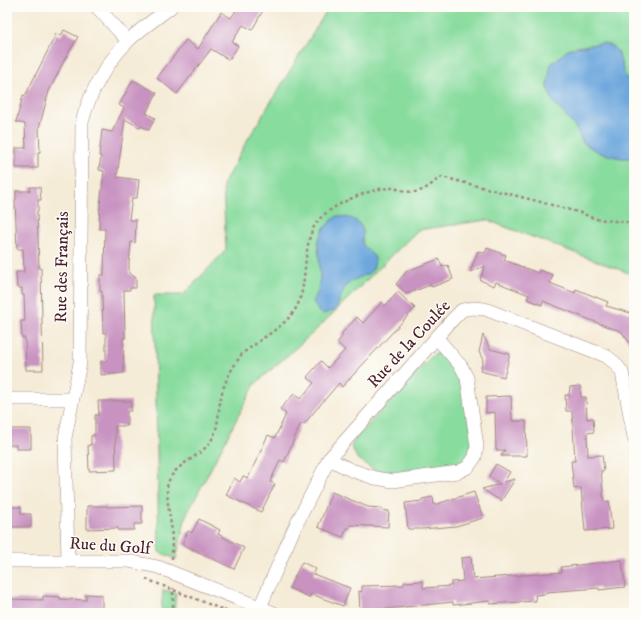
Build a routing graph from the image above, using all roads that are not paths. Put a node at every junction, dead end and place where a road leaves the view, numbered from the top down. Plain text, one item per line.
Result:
1 (97, 7) edge
2 (171, 7) edge
3 (128, 41) junction
4 (436, 337) junction
5 (7, 399) edge
6 (72, 399) junction
7 (634, 436) edge
8 (330, 459) junction
9 (68, 560) junction
10 (7, 561) edge
11 (260, 607) junction
12 (274, 613) edge

1 - 3 street
2 - 3 street, Rue des Français
3 - 6 street, Rue des Français
4 - 7 street, Rue de la Coulée
4 - 8 street, Rue de la Coulée
4 - 8 street
5 - 6 street
6 - 9 street, Rue des Français
8 - 11 street, Rue de la Coulée
9 - 10 street, Rue du Golf
9 - 11 street, Rue du Golf
11 - 12 street, Rue du Golf

